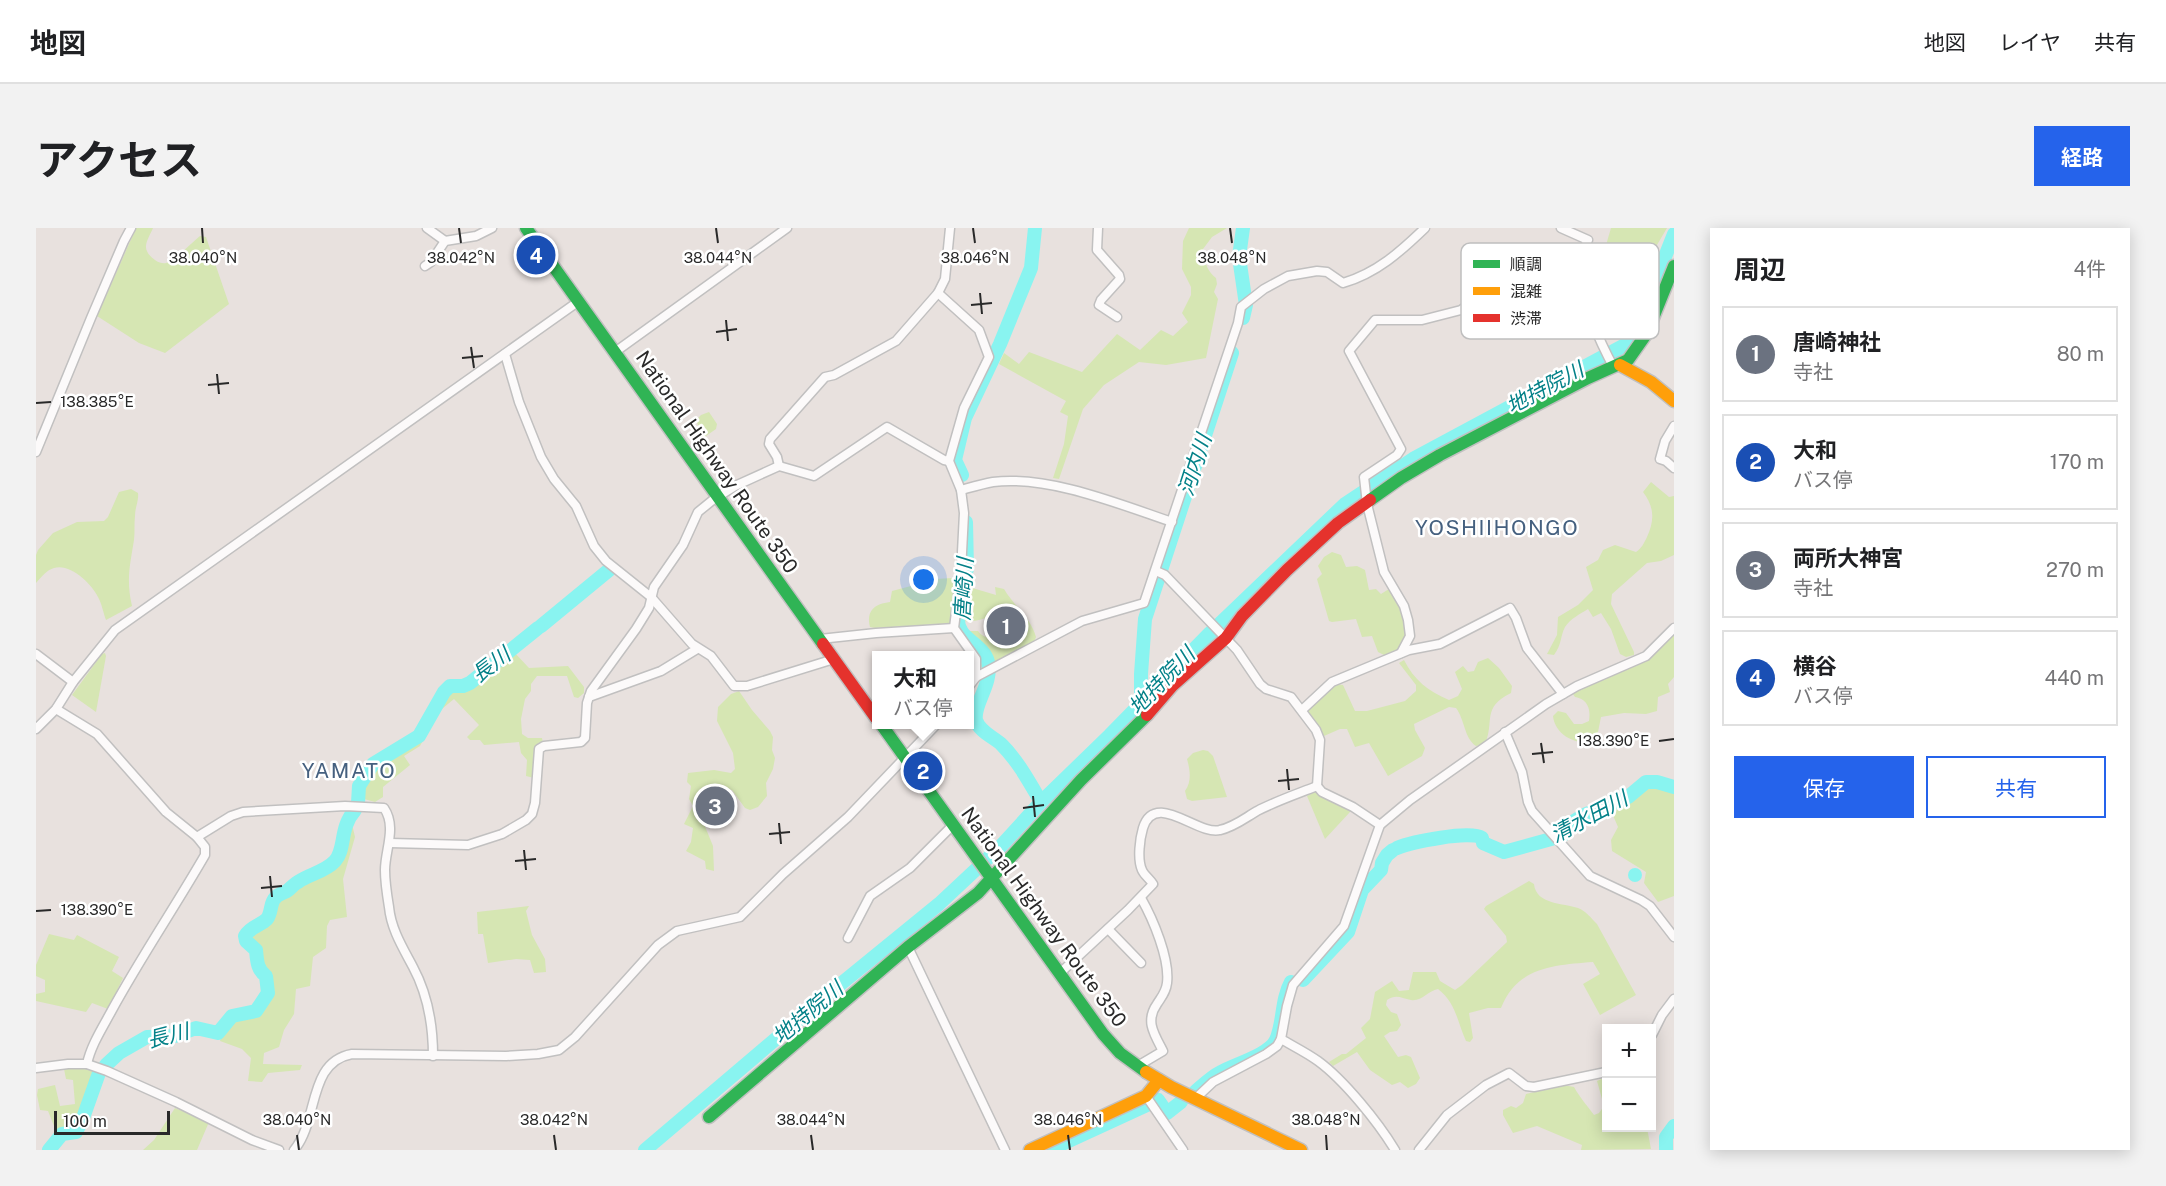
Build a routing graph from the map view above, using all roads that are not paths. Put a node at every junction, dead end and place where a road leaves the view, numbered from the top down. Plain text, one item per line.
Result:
1 (131, 228) edge
2 (427, 228) edge
3 (492, 228) edge
4 (526, 228) edge
5 (787, 228) edge
6 (950, 228) edge
7 (1098, 228) edge
8 (1425, 228) edge
9 (1561, 228) edge
10 (445, 241) junction
11 (1587, 243) edge
12 (425, 266) dead end
13 (1674, 266) edge
14 (938, 293) junction
15 (579, 301) junction
16 (1659, 302) edge
17 (1461, 310) edge
18 (1117, 317) dead end
19 (1600, 339) edge
20 (1644, 339) edge
21 (615, 352) junction
22 (505, 354) junction
23 (1615, 365) junction
24 (1674, 401) edge
25 (1674, 426) edge
26 (36, 452) edge
27 (949, 461) junction
28 (779, 466) junction
29 (1674, 468) edge
30 (961, 490) junction
31 (718, 496) junction
32 (1367, 504) junction
33 (1172, 522) junction
34 (1156, 571) junction
35 (651, 597) junction
36 (954, 628) junction
37 (1674, 628) edge
38 (1224, 635) junction
39 (820, 639) junction
40 (697, 649) junction
41 (970, 651) edge
42 (1401, 653) junction
43 (36, 654) edge
44 (974, 656) edge
45 (834, 659) junction
46 (976, 677) junction
47 (974, 679) edge
48 (73, 682) junction
49 (1563, 694) junction
50 (589, 697) junction
51 (56, 710) junction
52 (1302, 710) junction
53 (872, 712) edge
54 (36, 729) edge
55 (885, 729) edge
56 (932, 729) edge
57 (1505, 732) junction
58 (905, 758) junction
59 (1317, 786) junction
60 (953, 825) junction
61 (1380, 825) junction
62 (197, 837) junction
63 (390, 843) junction
64 (991, 877) junction
65 (1141, 897) junction
66 (1108, 929) junction
67 (1674, 937) edge
68 (848, 938) dead end
69 (908, 946) junction
70 (1141, 963) dead end
71 (1059, 974) junction
72 (1674, 999) edge
73 (1656, 1027) edge
74 (1281, 1039) junction
75 (433, 1056) junction
76 (87, 1064) junction
77 (36, 1068) edge
78 (1139, 1068) junction
79 (1602, 1073) edge
80 (1159, 1080) junction
81 (1196, 1098) junction
82 (1149, 1101) junction
83 (709, 1117) dead end
84 (279, 1150) edge
85 (294, 1150) edge
86 (1005, 1150) edge
87 (1030, 1150) edge
88 (1183, 1150) edge
89 (1301, 1150) edge
90 (1395, 1150) edge
91 (1419, 1150) edge

1 - 26 street
2 - 10 street
3 - 10 street
4 - 15 main road, National Highway Route 350
5 - 21 street
6 - 14 street
7 - 18 street
8 - 33 street
9 - 11 street
10 - 12 street
13 - 16 main road
14 - 27 street
14 - 28 street
15 - 21 main road, National Highway Route 350
15 - 22 street
17 - 32 street
19 - 23 street
20 - 23 main road
21 - 31 main road, National Highway Route 350
22 - 35 street
22 - 48 street
23 - 24 main road
23 - 32 main road
25 - 29 street
27 - 28 street
27 - 30 street
28 - 31 street
30 - 33 street
30 - 36 street
31 - 35 street
31 - 39 main road, National Highway Route 350
32 - 38 main road
32 - 42 street
33 - 34 street
34 - 38 street
34 - 46 street
35 - 40 street
35 - 50 street
36 - 39 street
36 - 41 street
37 - 49 street
38 - 52 street
38 - 64 main road
39 - 45 main road, National Highway Route 350
40 - 45 street
40 - 50 street
42 - 49 street
42 - 52 street
43 - 48 street
44 - 46 street
45 - 53 main road, National Highway Route 350
46 - 47 street
48 - 51 street
49 - 57 street
50 - 63 street
51 - 54 street
51 - 62 street
52 - 59 street
55 - 58 main road, National Highway Route 350
56 - 58 street
57 - 61 street
57 - 67 street
58 - 60 main road, National Highway Route 350
58 - 75 street
59 - 61 street
59 - 65 street
60 - 64 main road, National Highway Route 350
60 - 68 street
61 - 74 street
62 - 63 street
62 - 76 street
63 - 75 street
64 - 69 main road
64 - 71 main road, National Highway Route 350
65 - 66 street
65 - 78 street
66 - 70 street
66 - 71 street
69 - 83 main road
69 - 86 street
71 - 78 main road, National Highway Route 350
72 - 73 street
74 - 81 street
74 - 90 street
75 - 85 street
76 - 77 street
76 - 84 street
78 - 80 main road, National Highway Route 350
79 - 91 street
80 - 81 main road, National Highway Route 350
80 - 82 main road
81 - 89 main road, National Highway Route 350
82 - 87 main road
82 - 88 street

